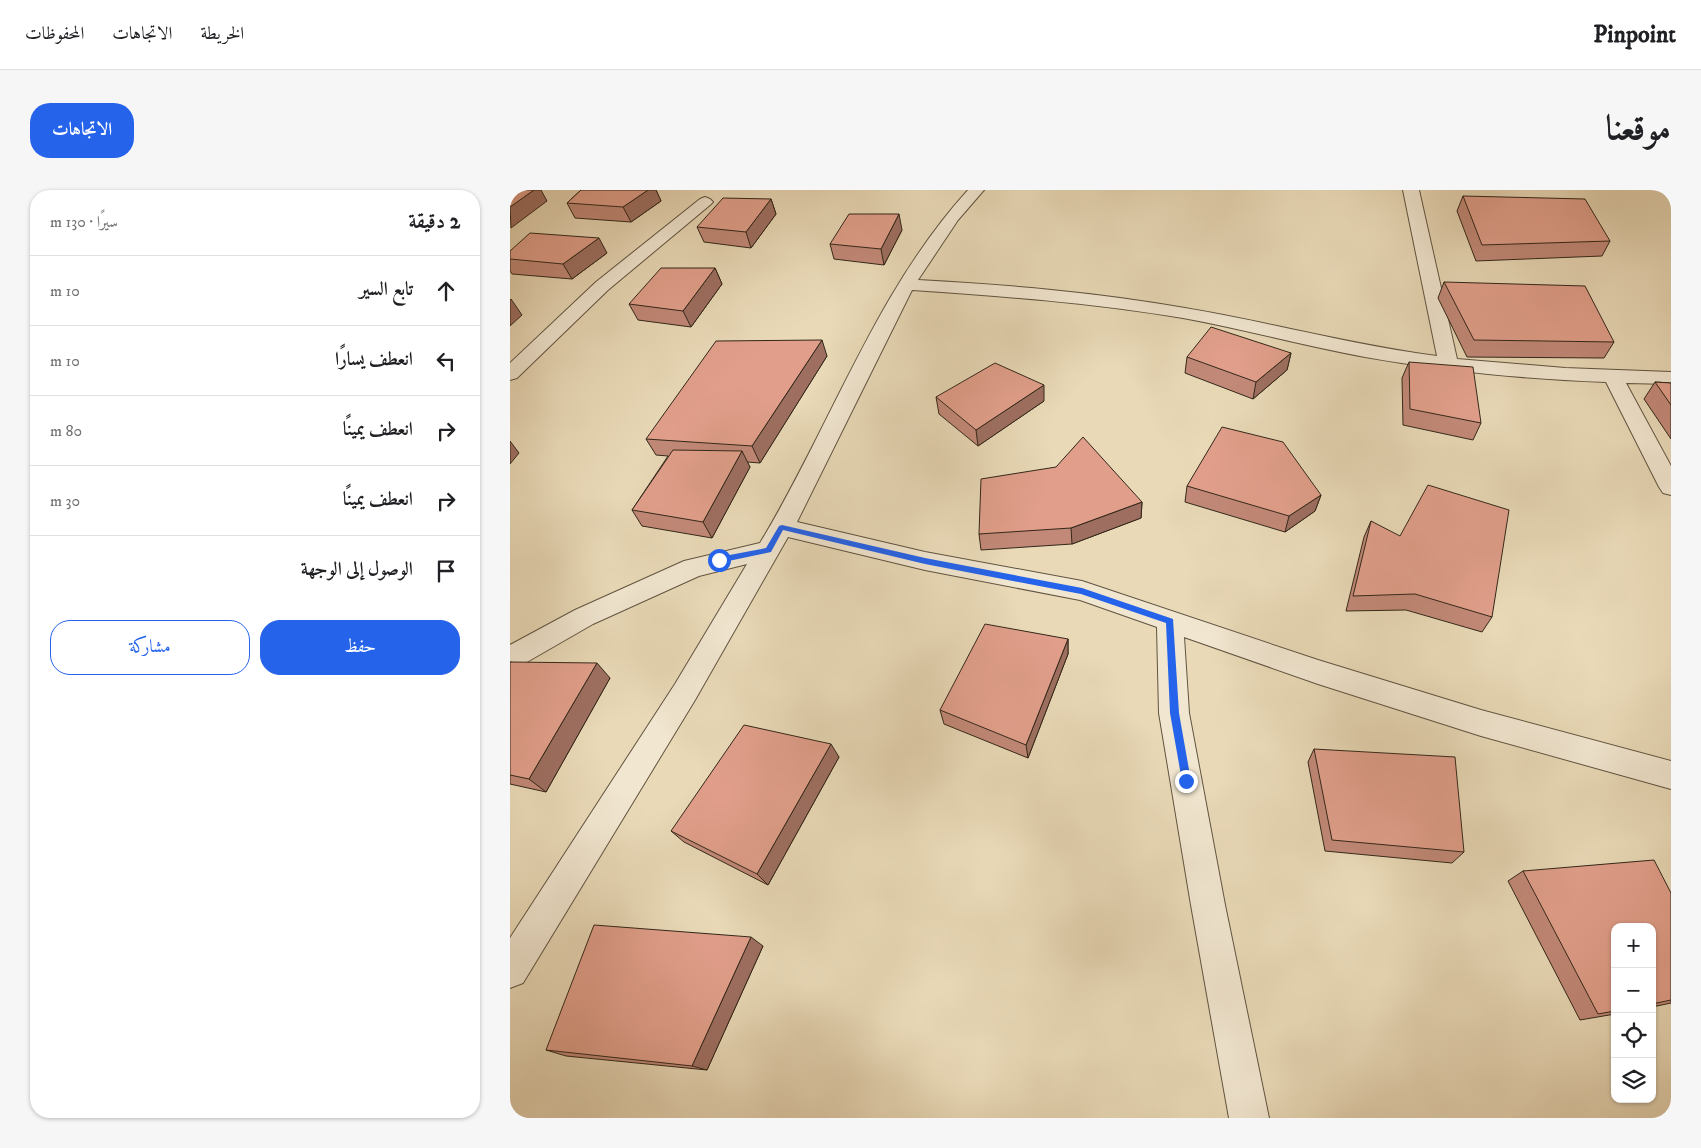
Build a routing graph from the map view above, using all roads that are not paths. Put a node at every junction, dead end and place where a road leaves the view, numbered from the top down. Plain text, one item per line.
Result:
1 (976, 190) edge
2 (1410, 190) edge
3 (706, 202) dead end
4 (906, 284) junction
5 (1448, 363) junction
6 (510, 374) edge
7 (1613, 377) junction
8 (1671, 378) edge
9 (1671, 486) edge
10 (775, 539) junction
11 (1170, 621) junction
12 (510, 658) edge
13 (1671, 775) edge
14 (510, 970) edge
15 (1249, 1118) edge

1 - 4 street
2 - 5 street
3 - 6 street
4 - 5 street
4 - 10 street
5 - 7 street
7 - 8 street
7 - 9 street
10 - 11 street
10 - 12 street
10 - 14 street
11 - 13 street
11 - 15 street

